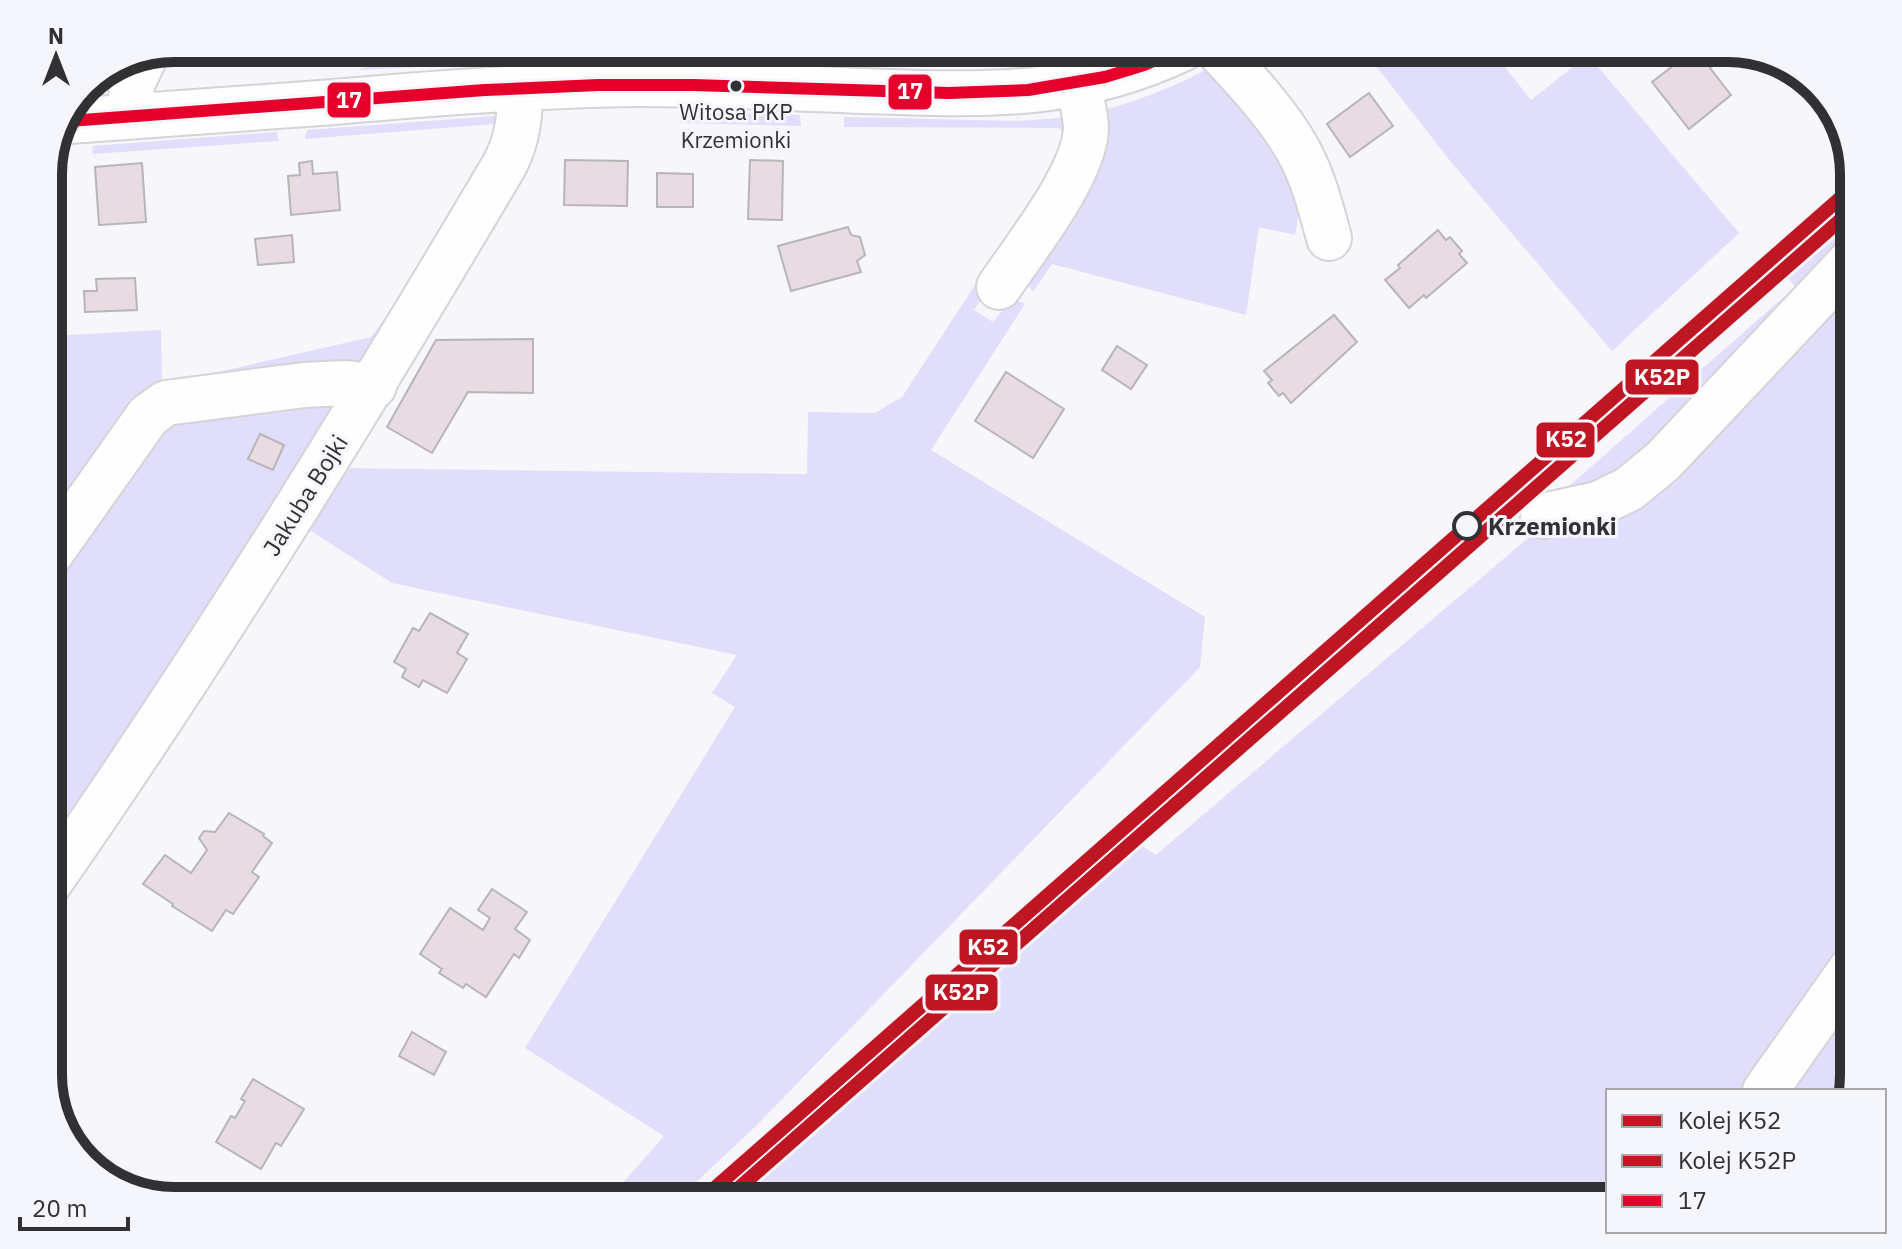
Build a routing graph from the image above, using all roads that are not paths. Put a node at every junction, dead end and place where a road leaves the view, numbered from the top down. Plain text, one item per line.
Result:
1 (1150, 62) edge
2 (1228, 62) edge
3 (140, 67) edge
4 (1079, 85) junction
5 (520, 88) junction
6 (130, 116) junction
7 (77, 120) edge
8 (1329, 238) dead end
9 (1840, 273) edge
10 (999, 287) dead end
11 (374, 386) junction
12 (1543, 516) dead end
13 (62, 537) edge
14 (62, 865) edge
15 (1840, 985) edge
16 (1766, 1089) edge

1 - 4 street
2 - 8 street
3 - 6 street
4 - 5 street
4 - 10 street
5 - 6 street
5 - 11 street, Jakuba Bojki
6 - 7 street
9 - 12 street
11 - 13 street
11 - 14 street, Jakuba Bojki
15 - 16 street

